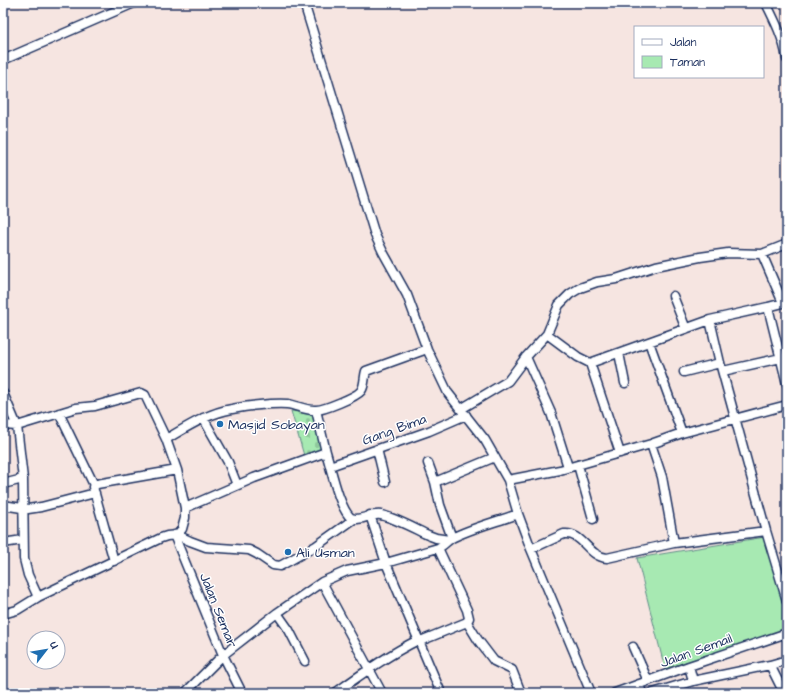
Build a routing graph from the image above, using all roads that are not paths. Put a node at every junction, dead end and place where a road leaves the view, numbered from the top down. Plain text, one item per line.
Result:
1 (134, 3) edge
2 (304, 3) edge
3 (766, 3) edge
4 (787, 59) edge
5 (3, 60) edge
6 (787, 244) edge
7 (762, 254) junction
8 (673, 296) dead end
9 (785, 303) edge
10 (768, 308) junction
11 (710, 320) junction
12 (686, 329) junction
13 (548, 334) junction
14 (649, 342) junction
15 (427, 349) junction
16 (619, 353) junction
17 (526, 357) junction
18 (781, 358) junction
19 (590, 363) junction
20 (722, 367) junction
21 (684, 372) dead end
22 (625, 383) dead end
23 (787, 384) edge
24 (3, 393) edge
25 (787, 404) edge
26 (316, 410) junction
27 (464, 412) junction
28 (59, 414) junction
29 (203, 418) junction
30 (736, 418) junction
31 (3, 425) edge
32 (17, 426) junction
33 (682, 433) junction
34 (166, 439) junction
35 (651, 444) junction
36 (377, 449) junction
37 (326, 452) junction
38 (620, 453) junction
39 (495, 457) junction
40 (428, 464) dead end
41 (578, 465) junction
42 (330, 466) junction
43 (568, 468) junction
44 (177, 470) junction
45 (23, 480) junction
46 (508, 480) junction
47 (385, 482) dead end
48 (436, 482) junction
49 (3, 484) edge
50 (237, 485) junction
51 (94, 489) junction
52 (3, 505) edge
53 (23, 507) junction
54 (185, 508) junction
55 (518, 514) junction
56 (370, 515) junction
57 (354, 519) junction
58 (593, 519) dead end
59 (766, 531) junction
60 (176, 535) junction
61 (23, 540) junction
62 (3, 543) edge
63 (446, 543) junction
64 (674, 543) junction
65 (531, 549) junction
66 (114, 561) junction
67 (386, 563) junction
68 (322, 582) junction
69 (38, 597) junction
70 (787, 601) edge
71 (277, 613) junction
72 (3, 614) edge
73 (467, 622) junction
74 (787, 633) edge
75 (418, 641) junction
76 (633, 647) dead end
77 (223, 655) junction
78 (787, 660) edge
79 (305, 661) dead end
80 (770, 665) junction
81 (689, 666) junction
82 (369, 669) junction
83 (648, 681) junction
84 (693, 681) junction
85 (639, 684) junction
86 (185, 693) edge
87 (242, 693) edge
88 (335, 693) edge
89 (382, 693) edge
90 (441, 693) edge
91 (522, 693) edge
92 (591, 693) edge
93 (615, 693) edge
94 (642, 693) edge
95 (652, 693) edge
96 (784, 693) edge

1 - 5 street
2 - 15 street
3 - 4 street
6 - 7 street
7 - 9 street
7 - 13 street
8 - 12 street
9 - 10 street
10 - 11 street
10 - 18 street
11 - 12 street
11 - 20 street
12 - 14 street
13 - 17 street, Gang Bima
13 - 19 street
14 - 16 street
14 - 33 street
15 - 26 street
15 - 27 street
16 - 19 street
16 - 22 street
17 - 27 street, Gang Bima
17 - 43 street
18 - 20 street
18 - 23 street
19 - 38 street
20 - 21 street
20 - 30 street
24 - 32 street
25 - 30 street
26 - 29 street
26 - 37 street
27 - 36 street, Gang Bima
27 - 39 street
28 - 32 street
28 - 34 street
28 - 51 street
29 - 34 street
29 - 50 street
30 - 33 street
30 - 59 street
31 - 32 street
32 - 45 street
33 - 35 street
34 - 44 street
35 - 38 street
35 - 64 street
36 - 42 street, Gang Bima
36 - 47 street
37 - 42 street
37 - 50 street
38 - 41 street
39 - 46 street
39 - 48 street
40 - 48 street
41 - 43 street
41 - 58 street
42 - 57 street
43 - 46 street
44 - 51 street
44 - 54 street
45 - 49 street
45 - 53 street
46 - 55 street
48 - 63 street
50 - 54 street
51 - 53 street
51 - 66 street
52 - 53 street
53 - 61 street
54 - 60 street
55 - 63 street
55 - 65 street
56 - 57 street
56 - 63 street
56 - 67 street
57 - 60 street
59 - 64 street
59 - 70 street
60 - 66 street
60 - 77 street, Jalan Semar
61 - 62 street
61 - 69 street
63 - 67 street
63 - 73 street
64 - 65 street
65 - 92 street
66 - 69 street
67 - 68 street
67 - 75 street
68 - 71 street
68 - 82 street
69 - 72 street
71 - 77 street
71 - 79 street
73 - 75 street
73 - 91 street
74 - 81 street, Jalan Semail
75 - 82 street
75 - 90 street
76 - 83 street
77 - 86 street
77 - 87 street, Jalan Semar
78 - 80 street
80 - 84 street
80 - 96 street
81 - 83 street, Jalan Semail
81 - 84 street
82 - 88 street
82 - 89 street
83 - 85 street, Jalan Semail
84 - 95 street
85 - 93 street, Jalan Semail
85 - 94 street

